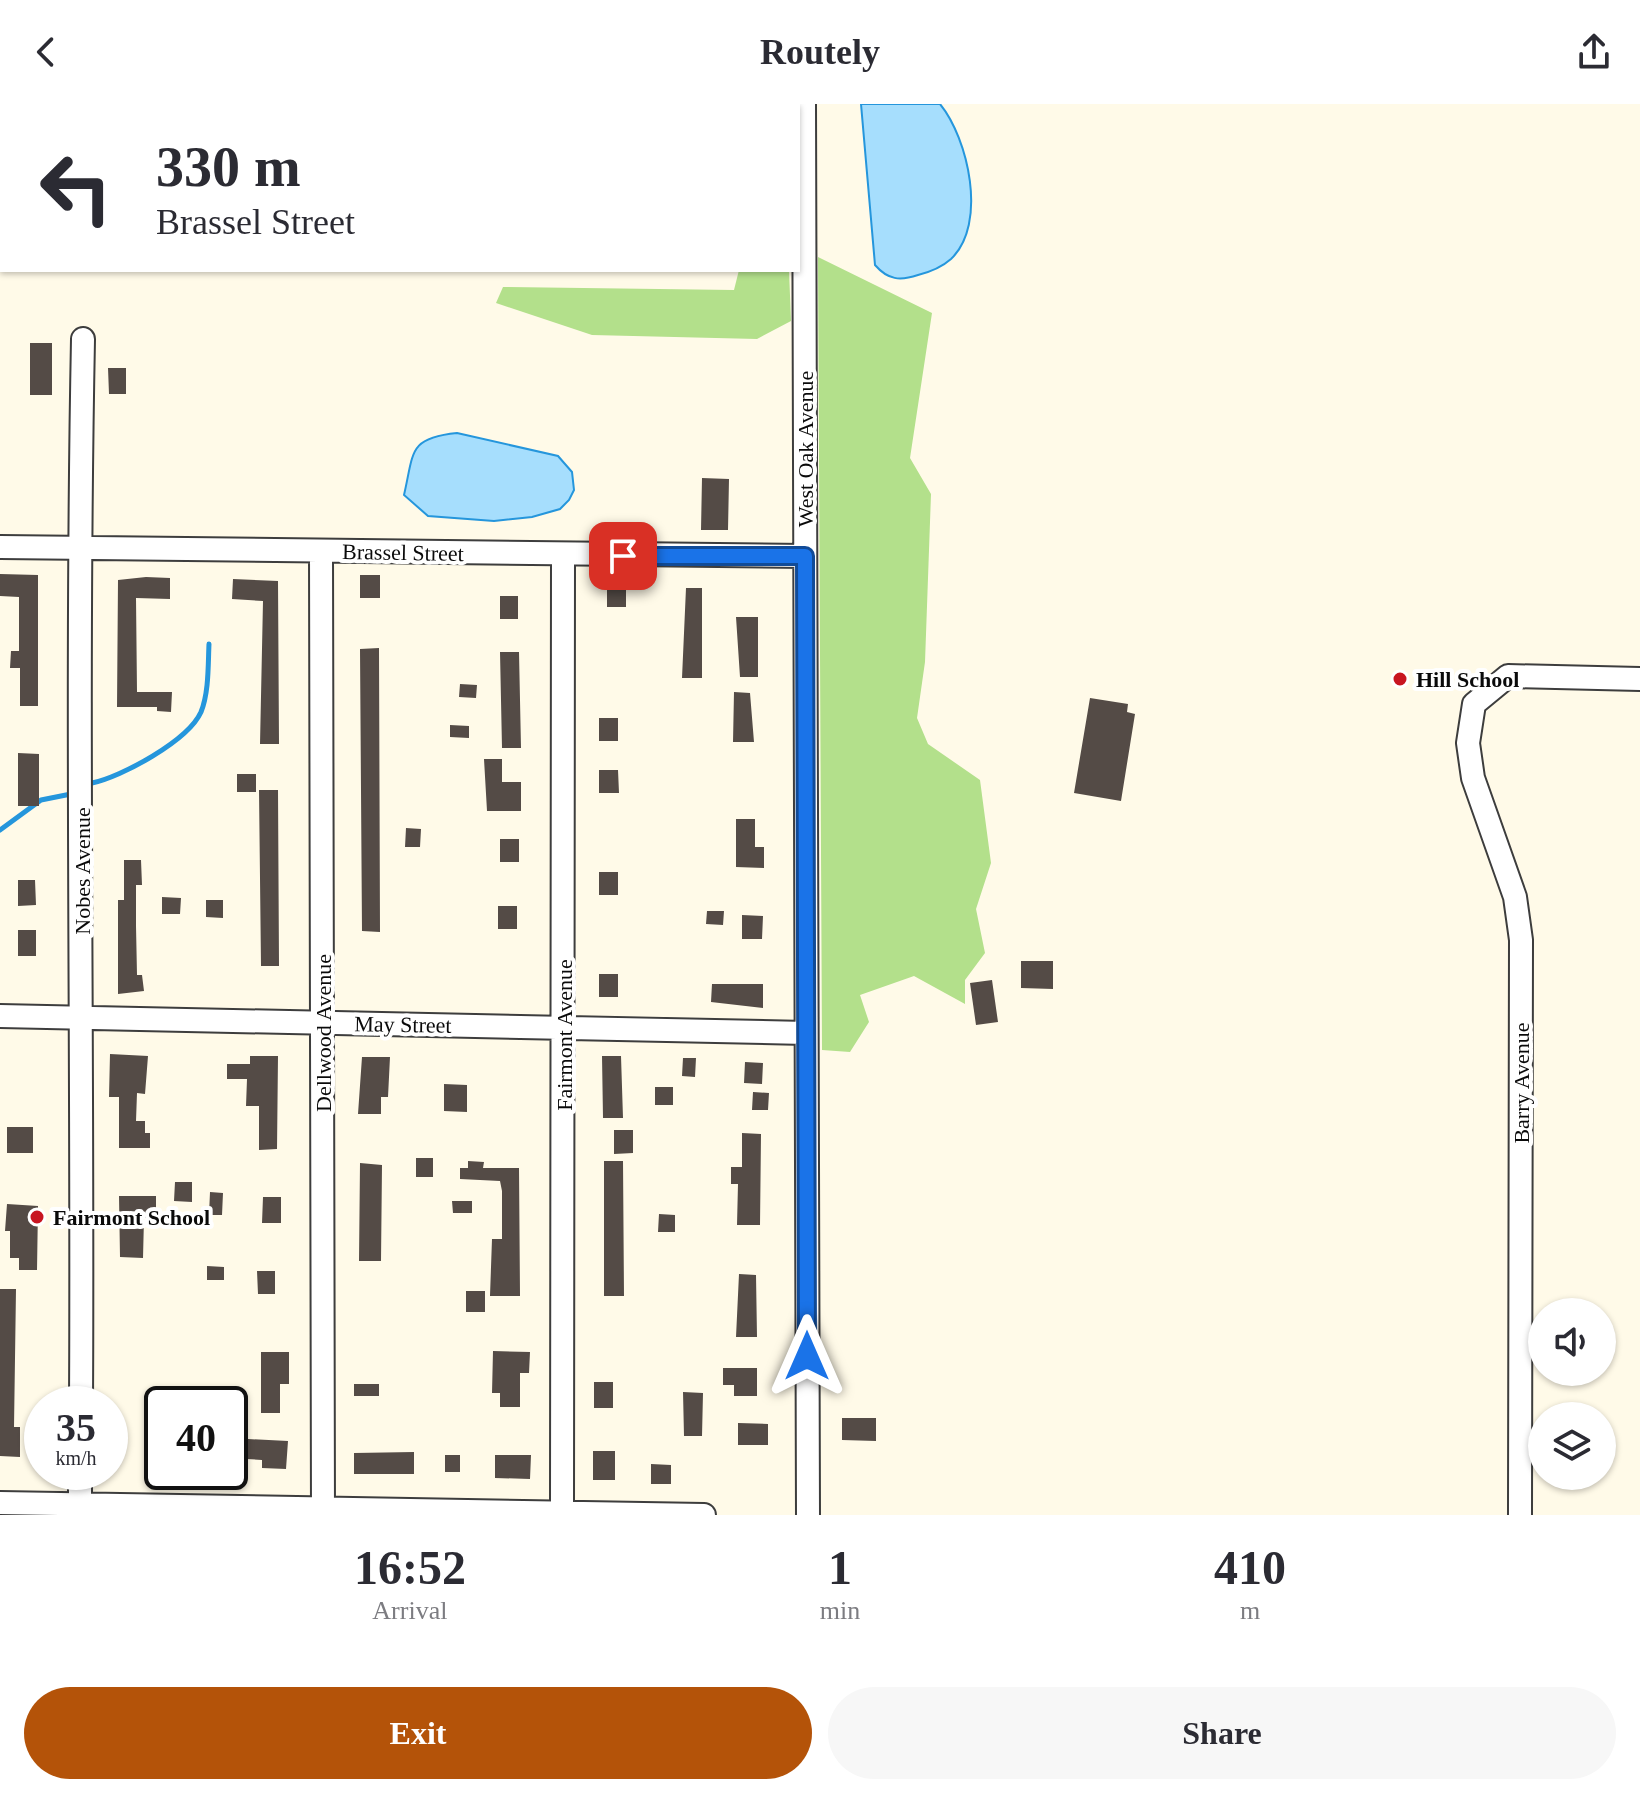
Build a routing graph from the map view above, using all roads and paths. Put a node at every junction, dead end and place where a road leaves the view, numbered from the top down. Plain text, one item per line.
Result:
1 (804, 104) edge
2 (83, 339) dead end
3 (0, 547) edge
4 (79, 547) junction
5 (321, 551) junction
6 (563, 556) junction
7 (805, 556) junction
8 (1640, 679) edge
9 (0, 1016) edge
10 (83, 1017) junction
11 (323, 1023) junction
12 (565, 1027) junction
13 (806, 1033) junction
14 (81, 1386) edge
15 (0, 1503) edge
16 (80, 1510) edge
17 (323, 1512) edge
18 (562, 1514) edge
19 (704, 1515) edge
20 (808, 1515) edge
21 (1520, 1515) edge

1 - 7 street, West Oak Avenue
2 - 4 street, Nobes Avenue
3 - 4 street, Brassel Street
4 - 5 street, Brassel Street
4 - 10 street, Nobes Avenue
5 - 6 street, Brassel Street
5 - 11 street, Dellwood Avenue
6 - 7 street, Brassel Street
6 - 12 street, Fairmont Avenue
7 - 13 street, West Oak Avenue
8 - 21 street, Barry Avenue
9 - 10 street, May Street
10 - 11 street, May Street
10 - 14 street, Nobes Avenue
11 - 12 street, May Street
11 - 17 street, Dellwood Avenue
12 - 13 street, May Street
12 - 18 street, Fairmont Avenue
13 - 20 street, West Oak Avenue
15 - 16 street
16 - 17 street
17 - 18 street
18 - 19 street

